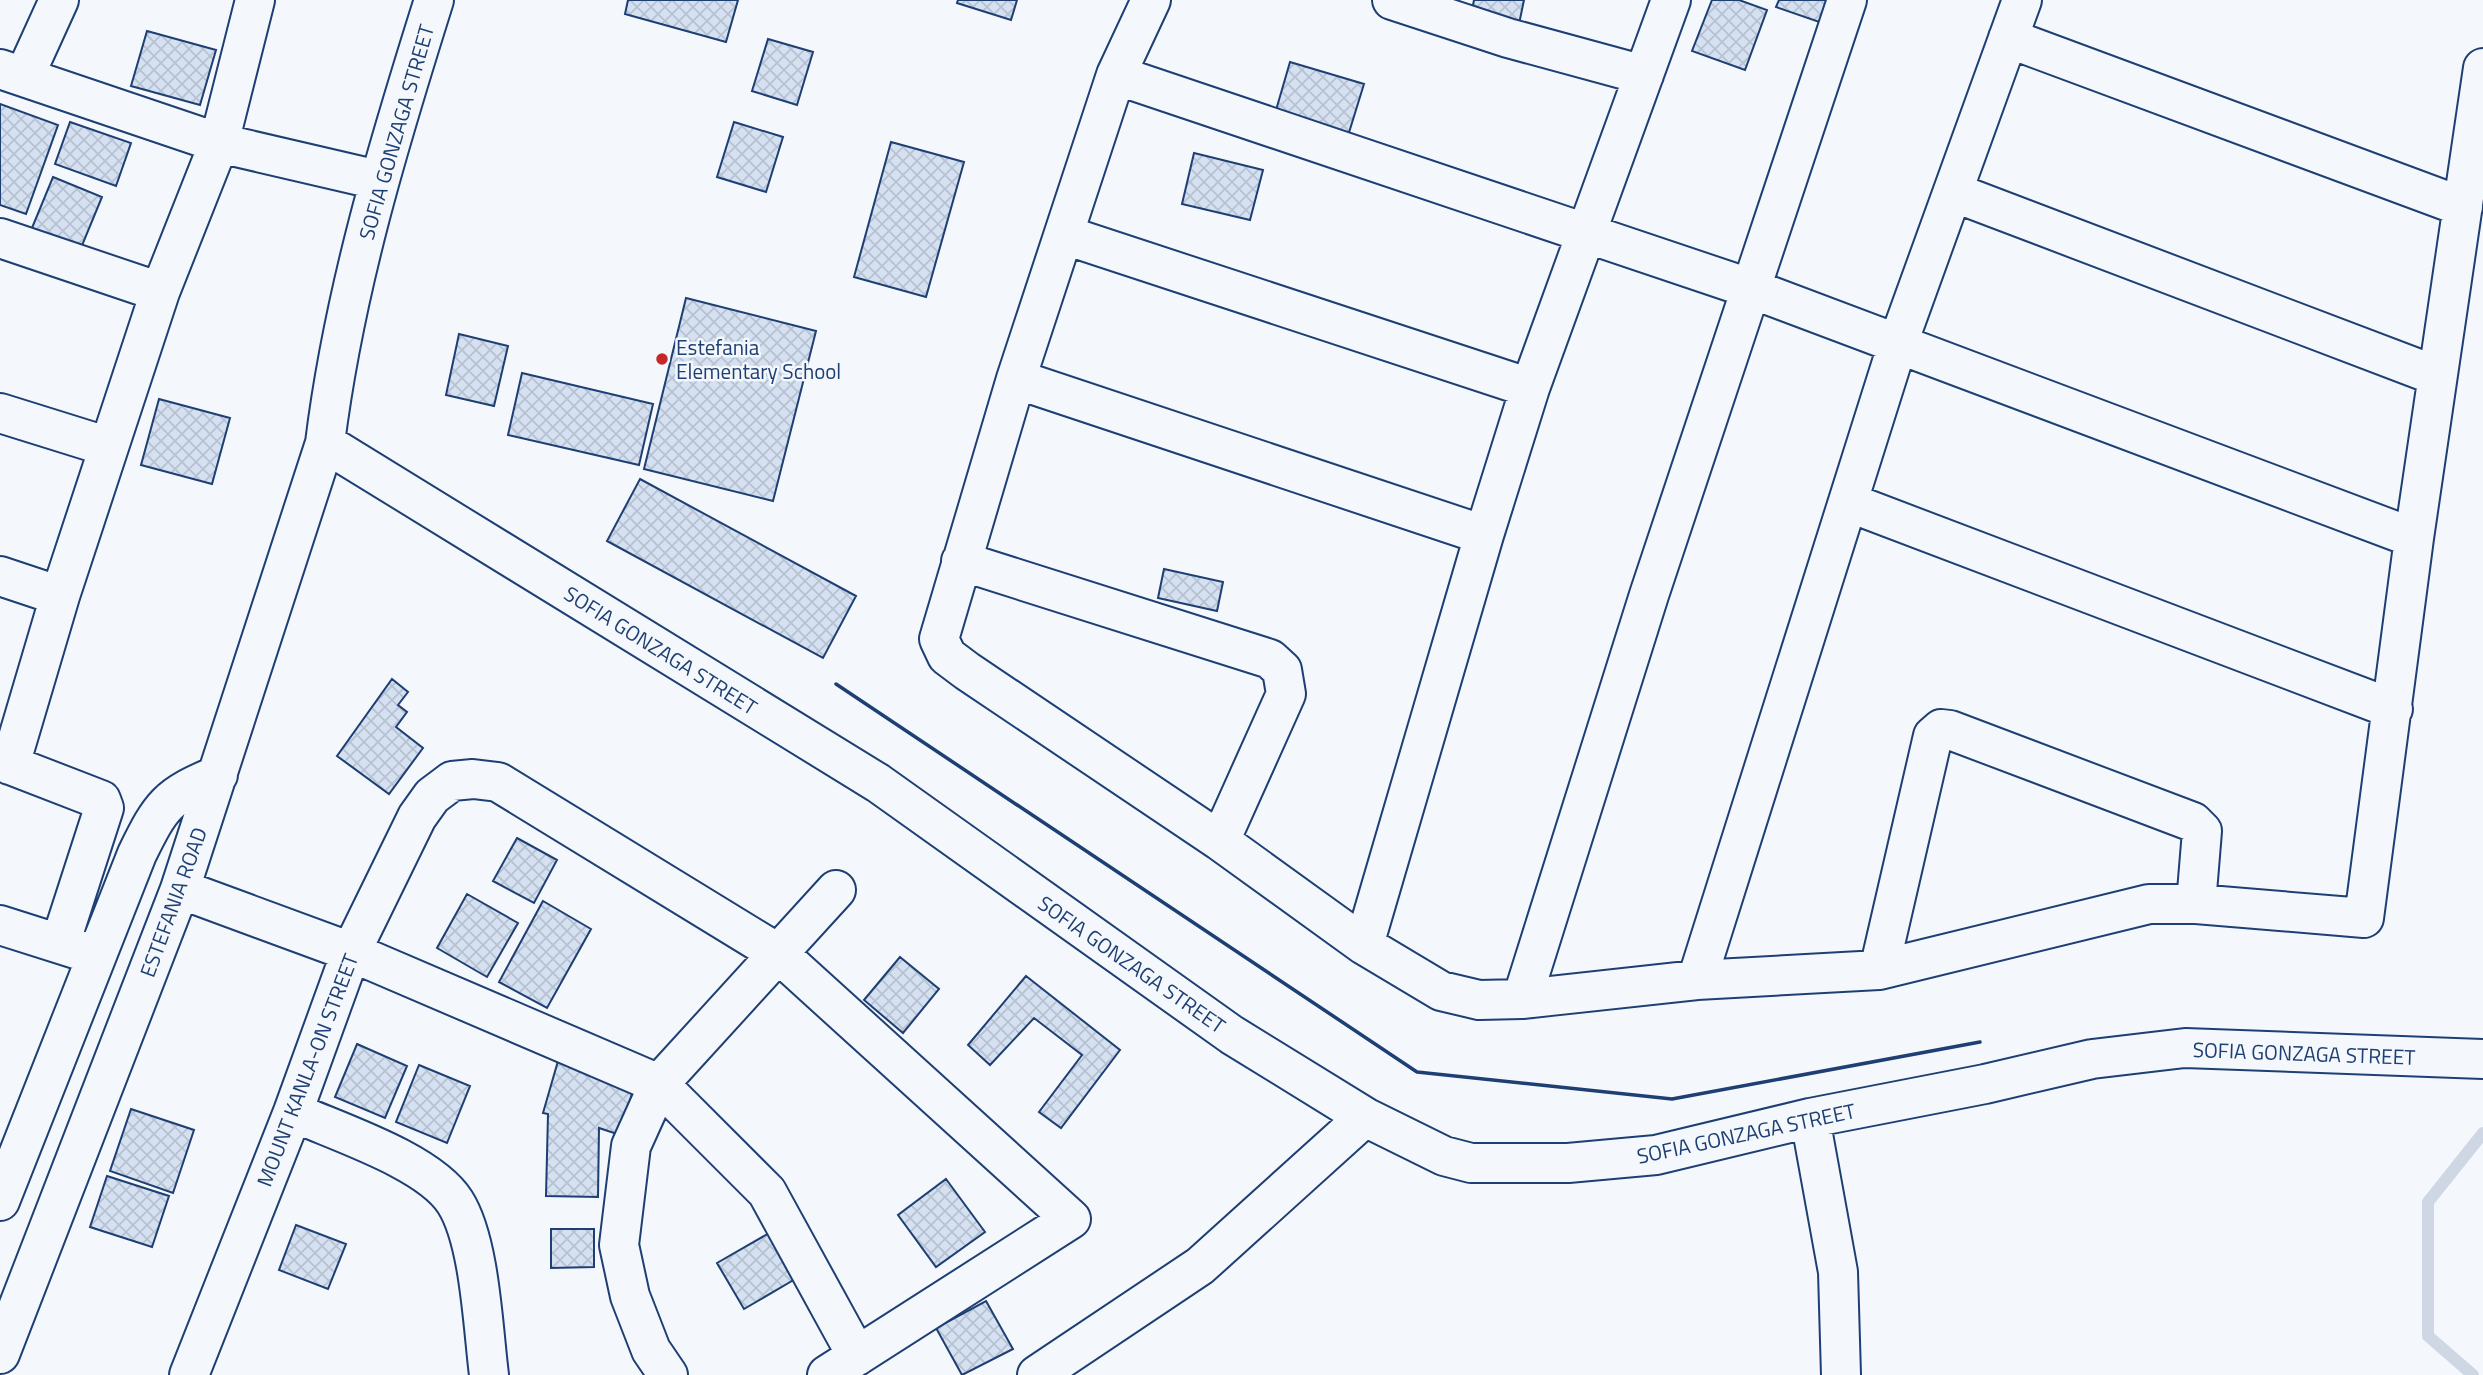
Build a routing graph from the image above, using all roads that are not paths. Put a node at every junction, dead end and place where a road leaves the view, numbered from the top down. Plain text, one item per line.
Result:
1 (59, 0) edge
2 (255, 0) edge
3 (434, 0) edge
4 (1151, 0) edge
5 (1392, 0) edge
6 (1671, 0) edge
7 (1847, 0) edge
8 (2022, 0) edge
9 (2008, 38) junction
10 (2483, 68) edge
11 (12, 73) edge
12 (1116, 75) junction
13 (1644, 75) junction
14 (219, 143) junction
15 (378, 180) junction
16 (1953, 192) junction
17 (2463, 206) junction
18 (1588, 232) junction
19 (1065, 234) junction
20 (0, 238) edge
21 (1752, 289) junction
22 (160, 292) junction
23 (1898, 343) junction
24 (2437, 376) junction
25 (1016, 379) junction
26 (1530, 388) junction
27 (0, 413) edge
28 (325, 443) junction
29 (109, 447) junction
30 (1848, 502) junction
31 (1484, 535) junction
32 (2414, 538) junction
33 (961, 561) junction
34 (0, 576) edge
35 (60, 596) junction
36 (2393, 709) junction
37 (5, 763) edge
38 (218, 775) junction
39 (1220, 841) junction
40 (180, 889) junction
41 (836, 890) dead end
42 (2196, 904) junction
43 (0, 925) edge
44 (60, 944) junction
45 (1364, 945) junction
46 (351, 952) junction
47 (779, 954) junction
48 (98, 956) junction
49 (148, 970) junction
50 (1879, 970) junction
51 (1697, 980) junction
52 (1522, 999) junction
53 (2483, 1059) edge
54 (659, 1084) junction
55 (293, 1112) junction
56 (1365, 1117) junction
57 (1810, 1118) junction
58 (0, 1200) edge
59 (0, 1354) edge
60 (842, 1365) edge
61 (201, 1371) edge
62 (489, 1375) edge
63 (668, 1375) edge
64 (1037, 1375) edge
65 (1841, 1375) edge

1 - 11 street
2 - 14 street
3 - 15 street, SOFIA GONZAGA STREET
4 - 12 street
5 - 13 street
6 - 13 street
7 - 21 street
8 - 9 street
9 - 16 street
9 - 17 street
10 - 17 street
11 - 14 street
12 - 18 street
12 - 19 street
13 - 18 street
14 - 15 street
14 - 22 street
15 - 28 street, SOFIA GONZAGA STREET
16 - 23 street
16 - 24 street
17 - 24 street
18 - 21 street
18 - 26 street
19 - 25 street
19 - 26 street
20 - 22 street
21 - 23 street
21 - 52 street
22 - 29 street
23 - 30 street
23 - 32 street
24 - 32 street
25 - 31 street
25 - 33 street
26 - 31 street
27 - 29 street
28 - 38 street, ESTEFANIA ROAD
28 - 56 street, SOFIA GONZAGA STREET
29 - 35 street
30 - 36 street
30 - 51 street
31 - 45 street
32 - 36 street
33 - 39 street
33 - 39 street
34 - 35 street
35 - 37 street
36 - 42 street
37 - 44 street
38 - 40 street, ESTEFANIA ROAD
38 - 48 street
39 - 45 street
40 - 46 street
40 - 49 street, ESTEFANIA ROAD
41 - 47 street
42 - 50 street
42 - 50 street
43 - 44 street
44 - 48 street
45 - 52 street
46 - 47 street, MOUNT KANLA-ON STREET
46 - 54 street
46 - 55 street, MOUNT KANLA-ON STREET
47 - 54 street
47 - 60 street
48 - 49 street
48 - 58 street
49 - 59 street, ESTEFANIA ROAD
50 - 51 street
51 - 52 street
53 - 57 street, SOFIA GONZAGA STREET
54 - 60 street
54 - 63 street
55 - 61 street, MOUNT KANLA-ON STREET
55 - 62 street
56 - 57 street, SOFIA GONZAGA STREET
56 - 64 street
57 - 65 street

